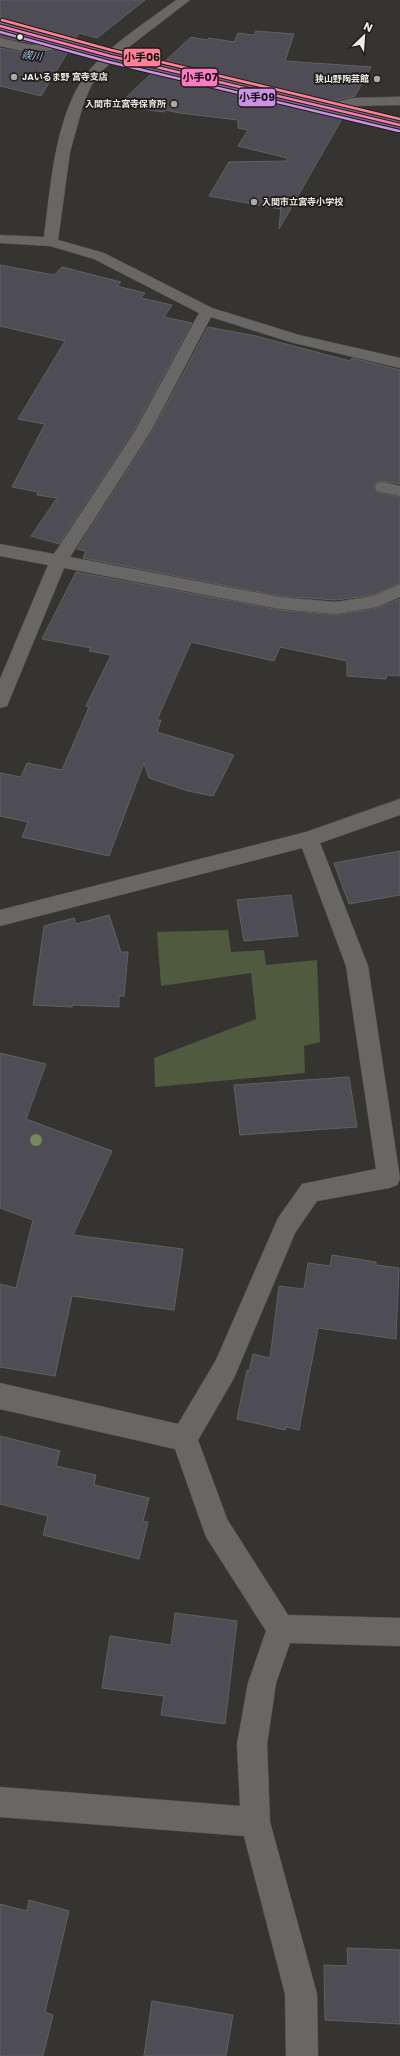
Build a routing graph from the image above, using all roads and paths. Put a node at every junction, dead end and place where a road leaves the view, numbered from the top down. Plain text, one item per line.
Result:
1 (184, 0) edge
2 (0, 26) edge
3 (0, 42) edge
4 (67, 44) junction
5 (110, 56) junction
6 (400, 101) edge
7 (328, 108) junction
8 (400, 125) edge
9 (0, 239) edge
10 (51, 242) junction
11 (207, 312) junction
12 (400, 363) edge
13 (383, 487) dead end
14 (400, 492) edge
15 (0, 550) edge
16 (59, 560) junction
17 (400, 590) edge
18 (0, 701) edge
19 (400, 806) edge
20 (308, 839) junction
21 (0, 918) edge
22 (0, 1396) edge
23 (184, 1438) junction
24 (281, 1629) junction
25 (400, 1632) edge
26 (0, 1802) edge
27 (255, 1822) junction
28 (302, 2056) edge

1 - 5 street
2 - 4 main road
3 - 4 street
4 - 5 main road
5 - 7 main road
5 - 10 street
6 - 7 street
7 - 8 main road
9 - 10 street
10 - 11 street
11 - 12 street
11 - 16 street
13 - 14 street
15 - 16 street
16 - 17 street
16 - 18 street
19 - 20 street
20 - 21 street
20 - 23 street
22 - 23 street
23 - 24 street
24 - 25 street
24 - 27 street
26 - 27 street
27 - 28 street

